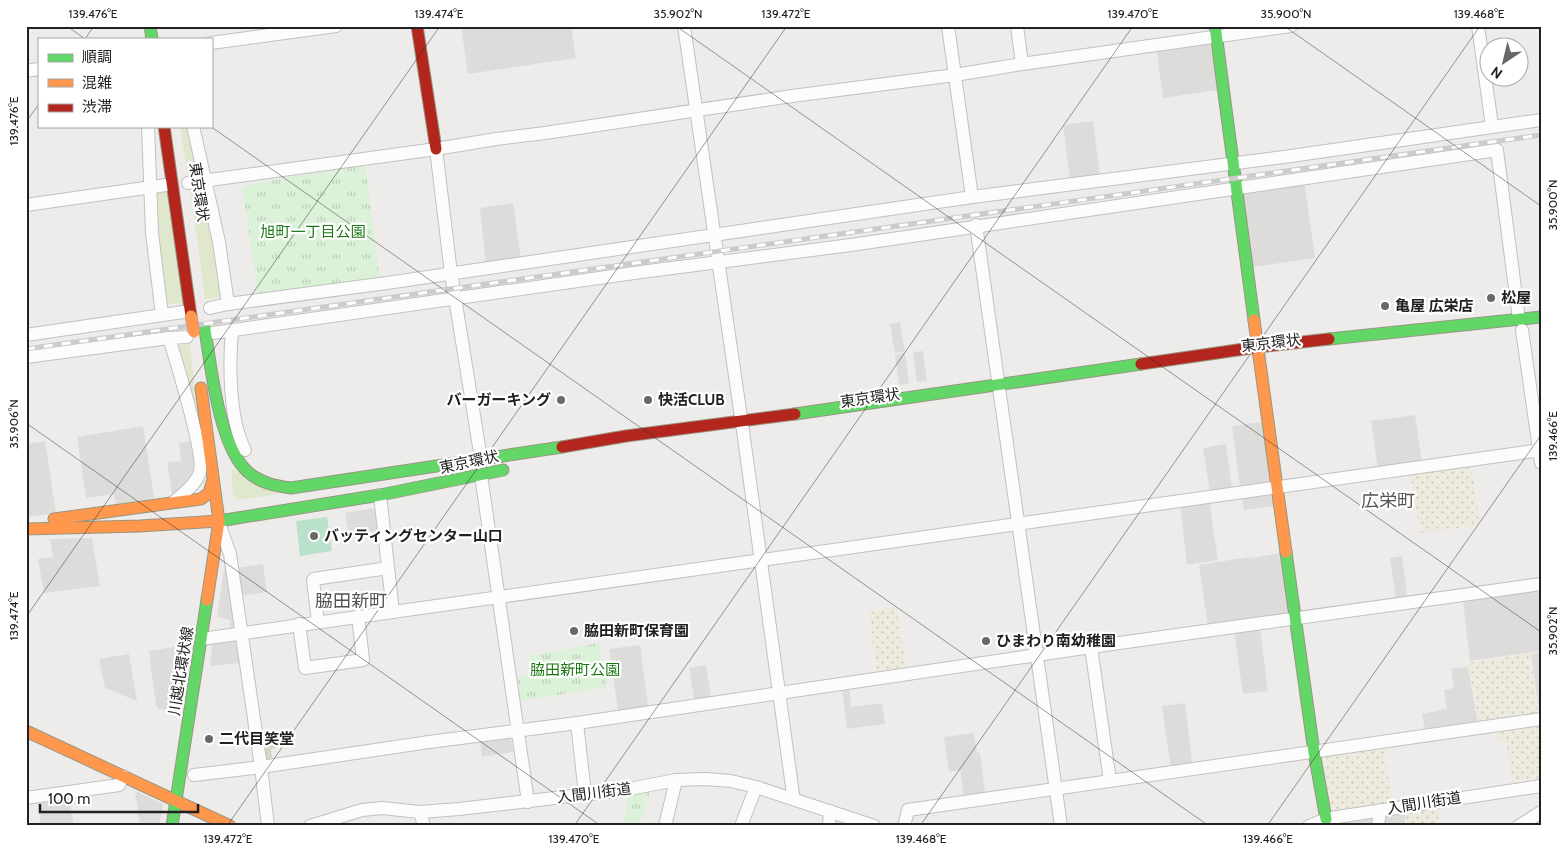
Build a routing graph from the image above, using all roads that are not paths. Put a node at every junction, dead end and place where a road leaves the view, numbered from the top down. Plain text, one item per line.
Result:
1 (336, 26) edge
2 (417, 26) edge
3 (684, 26) edge
4 (948, 26) edge
5 (1017, 26) edge
6 (1291, 26) edge
7 (1478, 26) edge
8 (1215, 31) edge
9 (212, 43) edge
10 (1022, 64) junction
11 (955, 75) junction
12 (695, 111) junction
13 (1541, 120) edge
14 (1492, 126) junction
15 (148, 128) edge
16 (164, 128) edge
17 (175, 128) edge
18 (193, 128) edge
19 (436, 149) junction
20 (1232, 163) junction
21 (206, 181) junction
22 (188, 182) dead end
23 (166, 186) dead end
24 (151, 187) junction
25 (1236, 187) junction
26 (972, 197) junction
27 (26, 205) edge
28 (976, 225) junction
29 (714, 235) junction
30 (718, 262) junction
31 (451, 273) junction
32 (198, 285) dead end
33 (455, 299) junction
34 (228, 304) junction
35 (162, 315) junction
36 (1541, 317) edge
37 (199, 323) junction
38 (1521, 325) junction
39 (1541, 328) edge
40 (232, 330) junction
41 (26, 335) edge
42 (170, 338) junction
43 (1444, 339) dead end
44 (1258, 347) junction
45 (26, 357) edge
46 (212, 375) junction
47 (200, 381) dead end
48 (1096, 382) dead end
49 (999, 390) junction
50 (742, 426) junction
51 (664, 443) dead end
52 (531, 453) junction
53 (1540, 454) edge
54 (580, 456) dead end
55 (481, 459) junction
56 (552, 460) dead end
57 (517, 467) dead end
58 (481, 475) junction
59 (214, 480) junction
60 (311, 485) junction
61 (1278, 487) junction
62 (380, 495) junction
63 (175, 501) junction
64 (224, 511) junction
65 (1018, 523) junction
66 (29, 525) edge
67 (760, 560) junction
68 (388, 568) junction
69 (1541, 584) edge
70 (499, 597) junction
71 (394, 612) junction
72 (358, 616) junction
73 (1296, 620) junction
74 (318, 622) junction
75 (299, 624) junction
76 (242, 633) junction
77 (202, 639) junction
78 (1091, 647) junction
79 (1036, 656) junction
80 (778, 692) junction
81 (1541, 719) edge
82 (577, 723) junction
83 (517, 730) junction
84 (26, 731) edge
85 (1314, 752) junction
86 (261, 767) junction
87 (194, 775) dead end
88 (123, 776) junction
89 (676, 780) junction
90 (1110, 781) junction
91 (756, 786) junction
92 (1541, 786) edge
93 (1056, 788) junction
94 (585, 794) junction
95 (792, 797) junction
96 (26, 798) edge
97 (176, 801) junction
98 (528, 802) junction
99 (1380, 810) junction
100 (830, 811) junction
101 (420, 812) junction
102 (1541, 812) edge
103 (1333, 821) edge
104 (329, 823) edge
105 (172, 826) edge
106 (230, 826) edge
107 (268, 826) edge
108 (310, 826) edge
109 (424, 826) edge
110 (665, 826) edge
111 (741, 826) edge
112 (829, 826) edge
113 (874, 826) edge
114 (904, 826) edge
115 (1061, 826) edge
116 (1309, 826) edge
117 (1378, 826) edge
118 (1519, 826) edge

1 - 9 street
2 - 19 main road
3 - 12 street
4 - 11 street
5 - 10 street
6 - 8 street
7 - 14 street
8 - 10 street
8 - 20 main road
10 - 11 street
11 - 12 street
11 - 26 street
12 - 19 street
12 - 29 street
13 - 14 street
14 - 20 street
15 - 24 street
16 - 37 main road, 東京環状
17 - 32 main road, 東京環状
18 - 21 street
19 - 21 street
19 - 31 street
20 - 25 main road
20 - 26 street
21 - 22 street
21 - 34 street
23 - 24 street
24 - 27 street
24 - 35 street
25 - 28 street
25 - 38 street
25 - 44 main road
26 - 29 street
28 - 30 street
28 - 49 street
29 - 30 street
29 - 31 street
30 - 33 street
30 - 50 street
31 - 33 street
31 - 34 street
33 - 40 street
33 - 55 street
34 - 37 street
35 - 37 street
35 - 41 street
36 - 38 main road, 東京環状
37 - 40 street
37 - 42 street
37 - 46 main road, 東京環状
38 - 39 main road, 東京環状
38 - 43 main road, 東京環状
38 - 44 main road, 東京環状
38 - 53 street
40 - 60 street
42 - 45 street
42 - 63 street
44 - 49 main road, 東京環状
44 - 61 main road
46 - 60 main road, 東京環状
46 - 64 main road
47 - 59 main road
48 - 49 main road, 東京環状
49 - 50 main road, 東京環状
49 - 65 street
50 - 51 main road, 東京環状
50 - 52 main road, 東京環状
50 - 67 street
52 - 55 main road, 東京環状
52 - 64 main road, 東京環状
53 - 61 street
54 - 56 main road
55 - 60 main road, 東京環状
57 - 58 main road, 東京環状
58 - 62 main road, 東京環状
58 - 70 street
59 - 63 main road
59 - 64 main road
61 - 65 street
61 - 73 main road
62 - 64 main road, 東京環状
62 - 68 street
63 - 66 main road
64 - 66 main road
64 - 76 street
64 - 77 main road, 川越北環状線
65 - 67 street
65 - 79 street
67 - 70 street
67 - 80 street
68 - 71 street
68 - 74 street
69 - 73 street
70 - 71 street
70 - 83 street
71 - 72 street
72 - 74 street
72 - 75 street
73 - 78 street
73 - 85 main road
74 - 75 street
75 - 76 street
76 - 77 street
76 - 86 street
77 - 97 main road, 川越北環状線
78 - 79 street
78 - 90 street
79 - 80 street
79 - 93 street
80 - 82 street
80 - 95 street
81 - 85 street
82 - 83 street
82 - 94 street
83 - 86 street
83 - 98 street
84 - 88 main road
85 - 90 street
85 - 103 main road
86 - 87 street
86 - 107 street
88 - 96 street
88 - 97 main road
89 - 91 street, 入間川街道
89 - 94 street, 入間川街道
89 - 110 street
90 - 93 street
91 - 95 street, 入間川街道
91 - 111 street
92 - 99 street, 入間川街道
93 - 114 street
93 - 115 street
94 - 98 street, 入間川街道
95 - 100 street, 入間川街道
97 - 105 main road, 川越北環状線
97 - 106 main road
98 - 101 street, 入間川街道
99 - 103 street, 入間川街道
99 - 117 street
100 - 112 street
100 - 113 street, 入間川街道
101 - 104 street, 入間川街道
101 - 109 street
102 - 118 street
103 - 116 street, 入間川街道
104 - 108 street, 入間川街道

